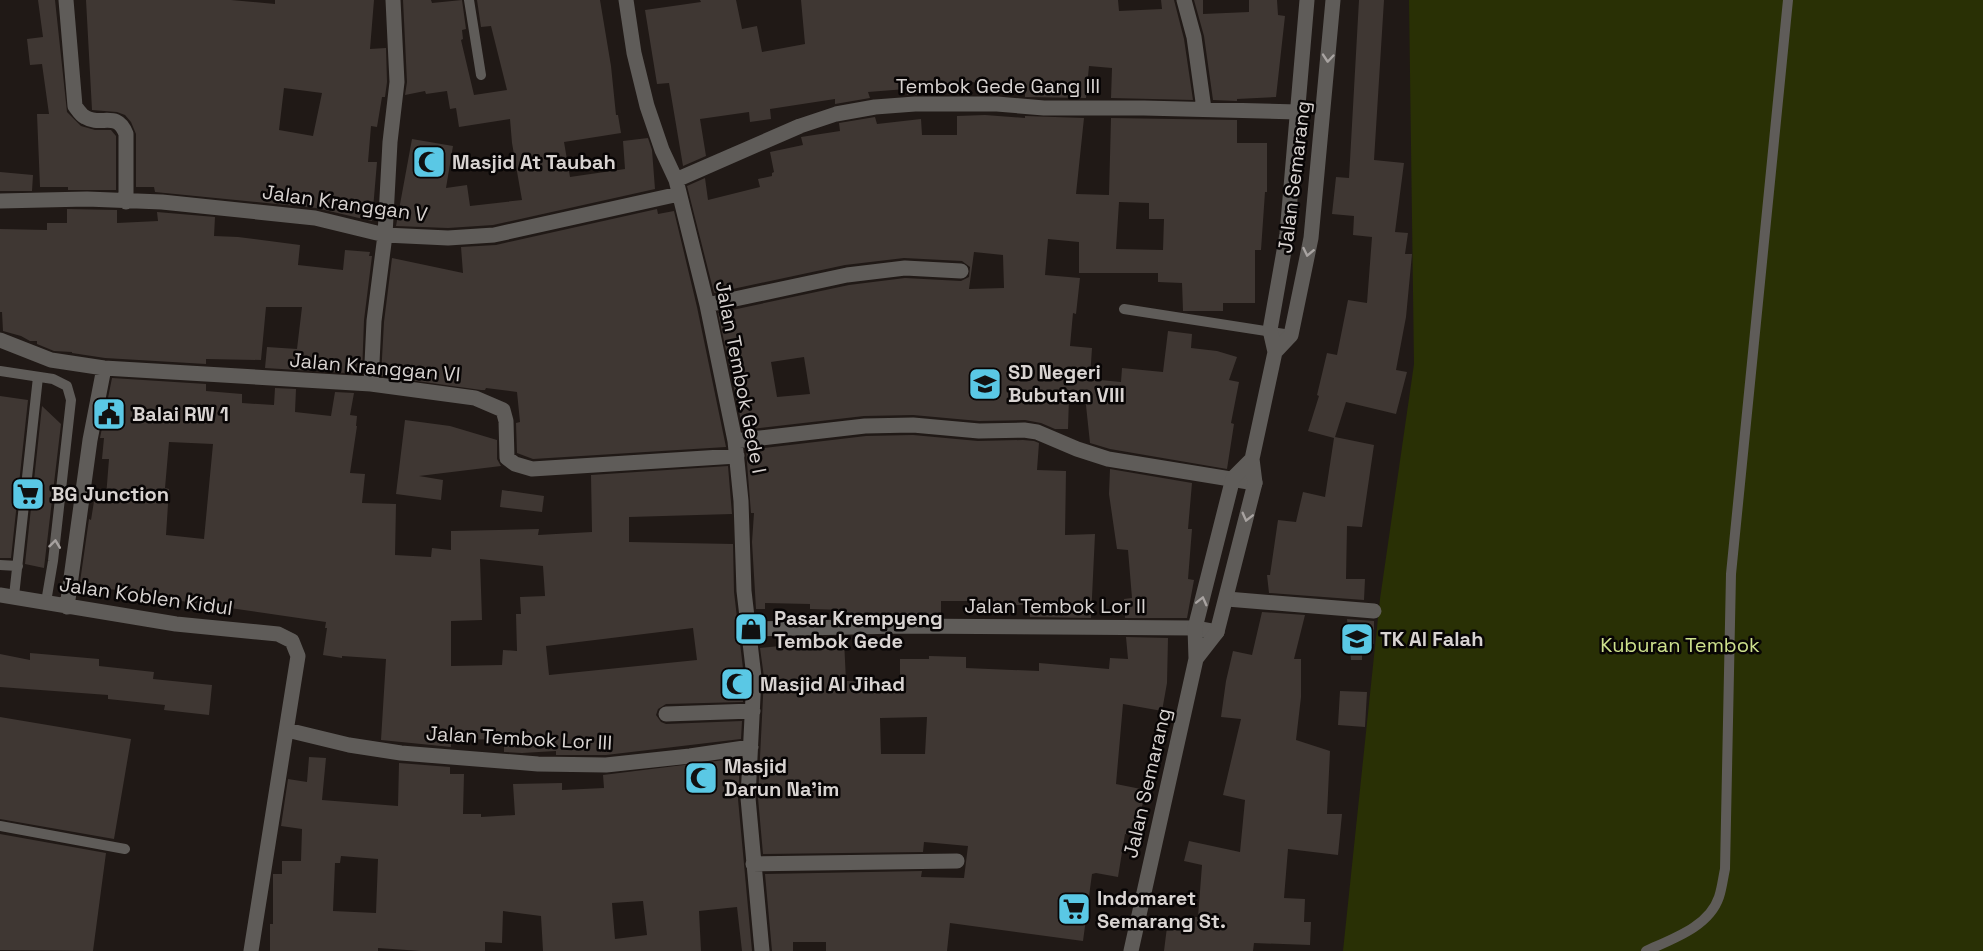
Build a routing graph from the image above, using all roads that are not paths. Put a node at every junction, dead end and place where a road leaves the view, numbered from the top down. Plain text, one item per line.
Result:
1 (66, 0) edge
2 (393, 0) edge
3 (469, 0) edge
4 (626, 0) edge
5 (1184, 0) edge
6 (1307, 0) edge
7 (1334, 0) edge
8 (1788, 0) edge
9 (481, 75) dead end
10 (1204, 109) junction
11 (1298, 112) junction
12 (678, 187) junction
13 (0, 201) edge
14 (126, 202) junction
15 (385, 235) junction
16 (961, 271) dead end
17 (707, 305) junction
18 (1124, 309) dead end
19 (1270, 330) junction
20 (1291, 335) junction
21 (0, 339) edge
22 (1275, 352) junction
23 (104, 368) junction
24 (0, 371) edge
25 (38, 377) junction
26 (370, 384) junction
27 (736, 448) junction
28 (1252, 459) junction
29 (1233, 478) junction
30 (1255, 483) junction
31 (0, 565) edge
32 (18, 566) junction
33 (7, 595) edge
34 (1227, 599) junction
35 (46, 602) junction
36 (67, 607) junction
37 (1374, 611) dead end
38 (1195, 628) junction
39 (748, 629) junction
40 (1217, 632) junction
41 (1196, 659) junction
42 (753, 711) junction
43 (666, 714) dead end
44 (287, 730) junction
45 (751, 747) junction
46 (0, 826) edge
47 (125, 849) dead end
48 (957, 861) dead end
49 (753, 864) junction
50 (251, 951) edge
51 (762, 951) edge
52 (1131, 951) edge
53 (1646, 951) edge

1 - 14 street
2 - 15 street
3 - 9 lane
4 - 12 street, Jalan Tembok Gede I
5 - 10 street
6 - 11 street, Jalan Semarang
7 -> 20 street, Jalan Semarang
8 - 53 lane
10 - 11 street, Tembok Gede Gang III
10 - 12 street, Tembok Gede Gang III
11 - 19 street, Jalan Semarang
12 - 15 street, Jalan Kranggan V
12 - 17 street, Jalan Tembok Gede I
13 - 14 street, Jalan Kranggan V
14 - 15 street, Jalan Kranggan V
15 - 26 street
16 - 17 street
17 - 27 street, Jalan Tembok Gede I
18 - 19 lane
19 - 20 lane
19 - 22 street, Jalan Semarang
20 - 22 street
21 - 23 street, Jalan Kranggan VI
22 - 28 street, Jalan Semarang
23 - 26 street, Jalan Kranggan VI
23 - 36 street
24 - 25 lane
25 - 32 lane
35 -> 25 lane
26 - 27 street, Jalan Kranggan VI
27 - 29 street
27 - 39 street, Jalan Tembok Gede I
28 - 29 street
28 - 30 street, Jalan Semarang
29 - 30 street
38 -> 29 street, Jalan Semarang
30 -> 34 street, Jalan Semarang
31 - 32 lane
32 - 33 lane
33 - 35 street, Jalan Koblen Kidul
34 - 37 street
34 - 40 street, Jalan Semarang
35 - 36 street, Jalan Koblen Kidul
36 - 44 street, Jalan Koblen Kidul
38 - 39 street, Jalan Tembok Lor II
38 - 40 street, Jalan Tembok Lor II
38 - 41 street, Jalan Semarang
39 - 42 street, Jalan Tembok Gede I
40 - 41 street, Jalan Semarang
41 - 52 street, Jalan Semarang
42 - 43 street
42 - 45 street, Jalan Tembok Gede I
44 - 45 street, Jalan Tembok Lor III
44 - 50 street
45 - 49 street, Jalan Tembok Gede I
46 - 47 lane
48 - 49 street
49 - 51 street, Jalan Tembok Gede I

